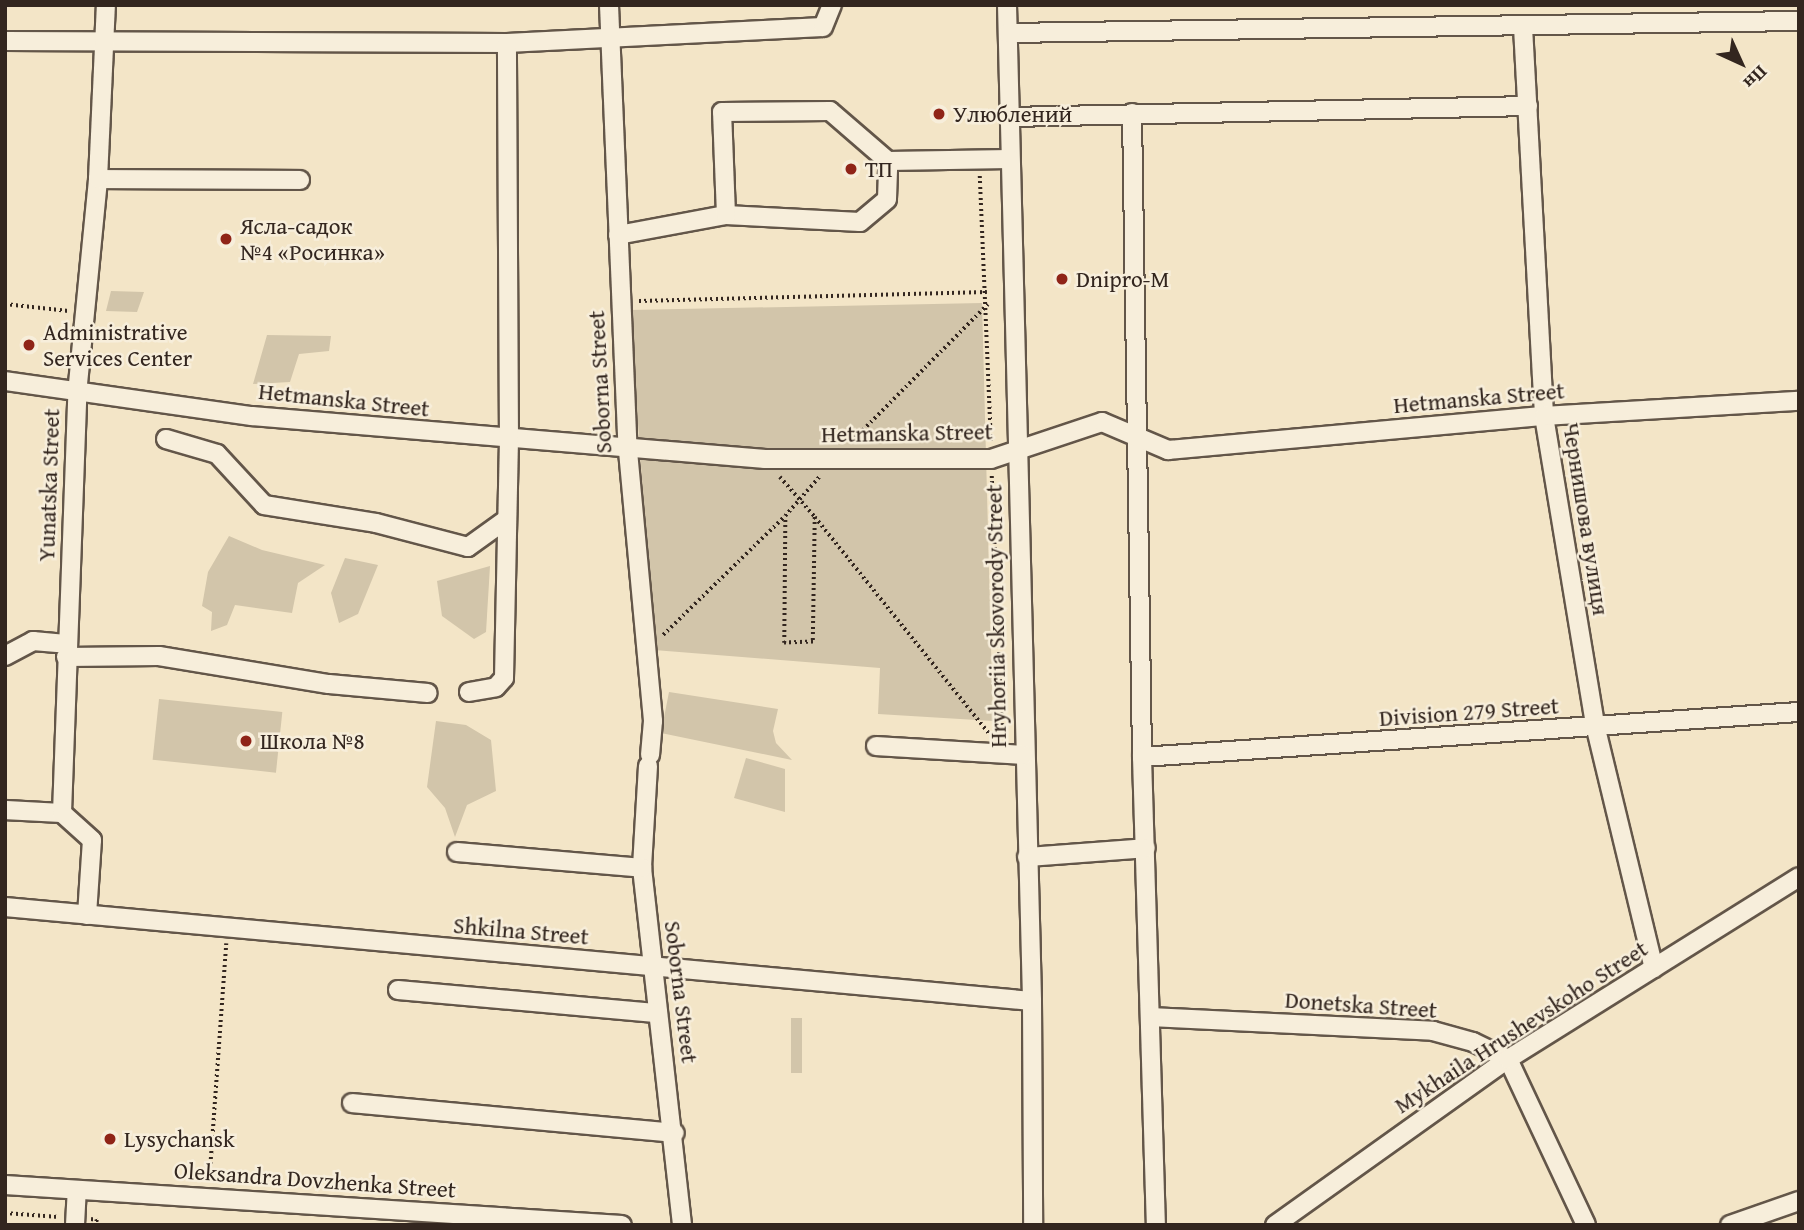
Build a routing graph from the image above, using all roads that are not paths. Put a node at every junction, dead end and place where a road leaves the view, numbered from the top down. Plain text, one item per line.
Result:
1 (106, 5) edge
2 (609, 5) edge
3 (832, 5) edge
4 (1007, 5) edge
5 (1799, 21) edge
6 (1523, 27) junction
7 (1008, 33) junction
8 (609, 35) junction
9 (5, 41) edge
10 (507, 43) junction
11 (107, 44) junction
12 (1528, 106) junction
13 (1132, 113) junction
14 (1009, 117) junction
15 (1010, 159) junction
16 (888, 161) junction
17 (97, 179) junction
18 (300, 180) dead end
19 (726, 215) junction
20 (618, 236) junction
21 (5, 381) edge
22 (77, 394) junction
23 (1799, 401) edge
24 (1544, 416) junction
25 (1138, 436) junction
26 (166, 439) dead end
27 (509, 441) junction
28 (628, 450) junction
29 (1017, 453) junction
30 (507, 519) junction
31 (66, 651) junction
32 (5, 656) edge
33 (469, 692) dead end
34 (428, 693) dead end
35 (1799, 712) edge
36 (1596, 729) junction
37 (876, 746) dead end
38 (1024, 755) junction
39 (1142, 757) junction
40 (5, 810) edge
41 (62, 813) junction
42 (1146, 848) junction
43 (457, 852) dead end
44 (1027, 857) junction
45 (642, 867) junction
46 (1799, 877) edge
47 (5, 907) edge
48 (87, 915) junction
49 (652, 968) junction
50 (1654, 968) junction
51 (398, 990) dead end
52 (1032, 1001) junction
53 (658, 1013) junction
54 (1150, 1017) junction
55 (1508, 1059) junction
56 (352, 1102) dead end
57 (676, 1133) junction
58 (5, 1185) edge
59 (77, 1190) junction
60 (1799, 1201) edge
61 (75, 1222) edge
62 (622, 1225) edge
63 (682, 1225) edge
64 (1033, 1225) edge
65 (1156, 1225) edge
66 (1275, 1225) edge
67 (1586, 1225) edge
68 (1730, 1225) edge

1 - 11 street, Yunatska Street
2 - 8 street, Soborna Street
3 - 8 street
4 - 7 street, Hryhoriia Skovorody Street
5 - 6 street
6 - 7 street
6 - 12 street, Чернишова вулиця
7 - 14 street, Hryhoriia Skovorody Street
8 - 10 street
8 - 20 street, Soborna Street
9 - 11 street
10 - 11 street
10 - 27 street
11 - 17 street, Yunatska Street
12 - 13 street
12 - 24 street, Чернишова вулиця
13 - 14 street
13 - 25 street
14 - 15 street, Hryhoriia Skovorody Street
15 - 16 street
15 - 29 street, Hryhoriia Skovorody Street
16 - 19 street
16 - 19 street
17 - 18 street
17 - 22 street, Yunatska Street
19 - 20 street
20 - 28 street, Soborna Street
21 - 22 street, Hetmanska Street
22 - 27 street, Hetmanska Street
22 - 31 street, Yunatska Street
23 - 24 street, Hetmanska Street
24 - 25 street, Hetmanska Street
24 - 36 street, Чернишова вулиця
25 - 29 street, Hetmanska Street
25 - 39 street
26 - 30 street
27 - 28 street, Hetmanska Street
27 - 30 street
28 - 29 street, Hetmanska Street
28 - 45 street, Soborna Street
29 - 38 street, Hryhoriia Skovorody Street
30 - 33 street
31 - 32 street
31 - 34 street
31 - 41 street, Yunatska Street
35 - 36 street, Division 279 Street
36 - 39 street, Division 279 Street
36 - 50 street, Чернишова вулиця
37 - 38 street
38 - 44 street, Hryhoriia Skovorody Street
39 - 42 street
40 - 41 street
41 - 48 street
42 - 44 street
42 - 54 street
43 - 45 street
44 - 52 street, Hryhoriia Skovorody Street
45 - 49 street, Soborna Street
46 - 50 street, Mykhaila Hrushevskoho Street
47 - 48 street, Shkilna Street
48 - 49 street, Shkilna Street
49 - 52 street, Shkilna Street
49 - 53 street, Soborna Street
50 - 55 street, Mykhaila Hrushevskoho Street
51 - 53 street
52 - 64 street, Hryhoriia Skovorody Street
53 - 57 street, Soborna Street
54 - 55 street, Donetska Street
54 - 65 street
55 - 66 street, Mykhaila Hrushevskoho Street
55 - 67 street
56 - 57 street
57 - 63 street, Soborna Street
58 - 59 street, Oleksandra Dovzhenka Street
59 - 61 street
59 - 62 street, Oleksandra Dovzhenka Street
60 - 68 street

